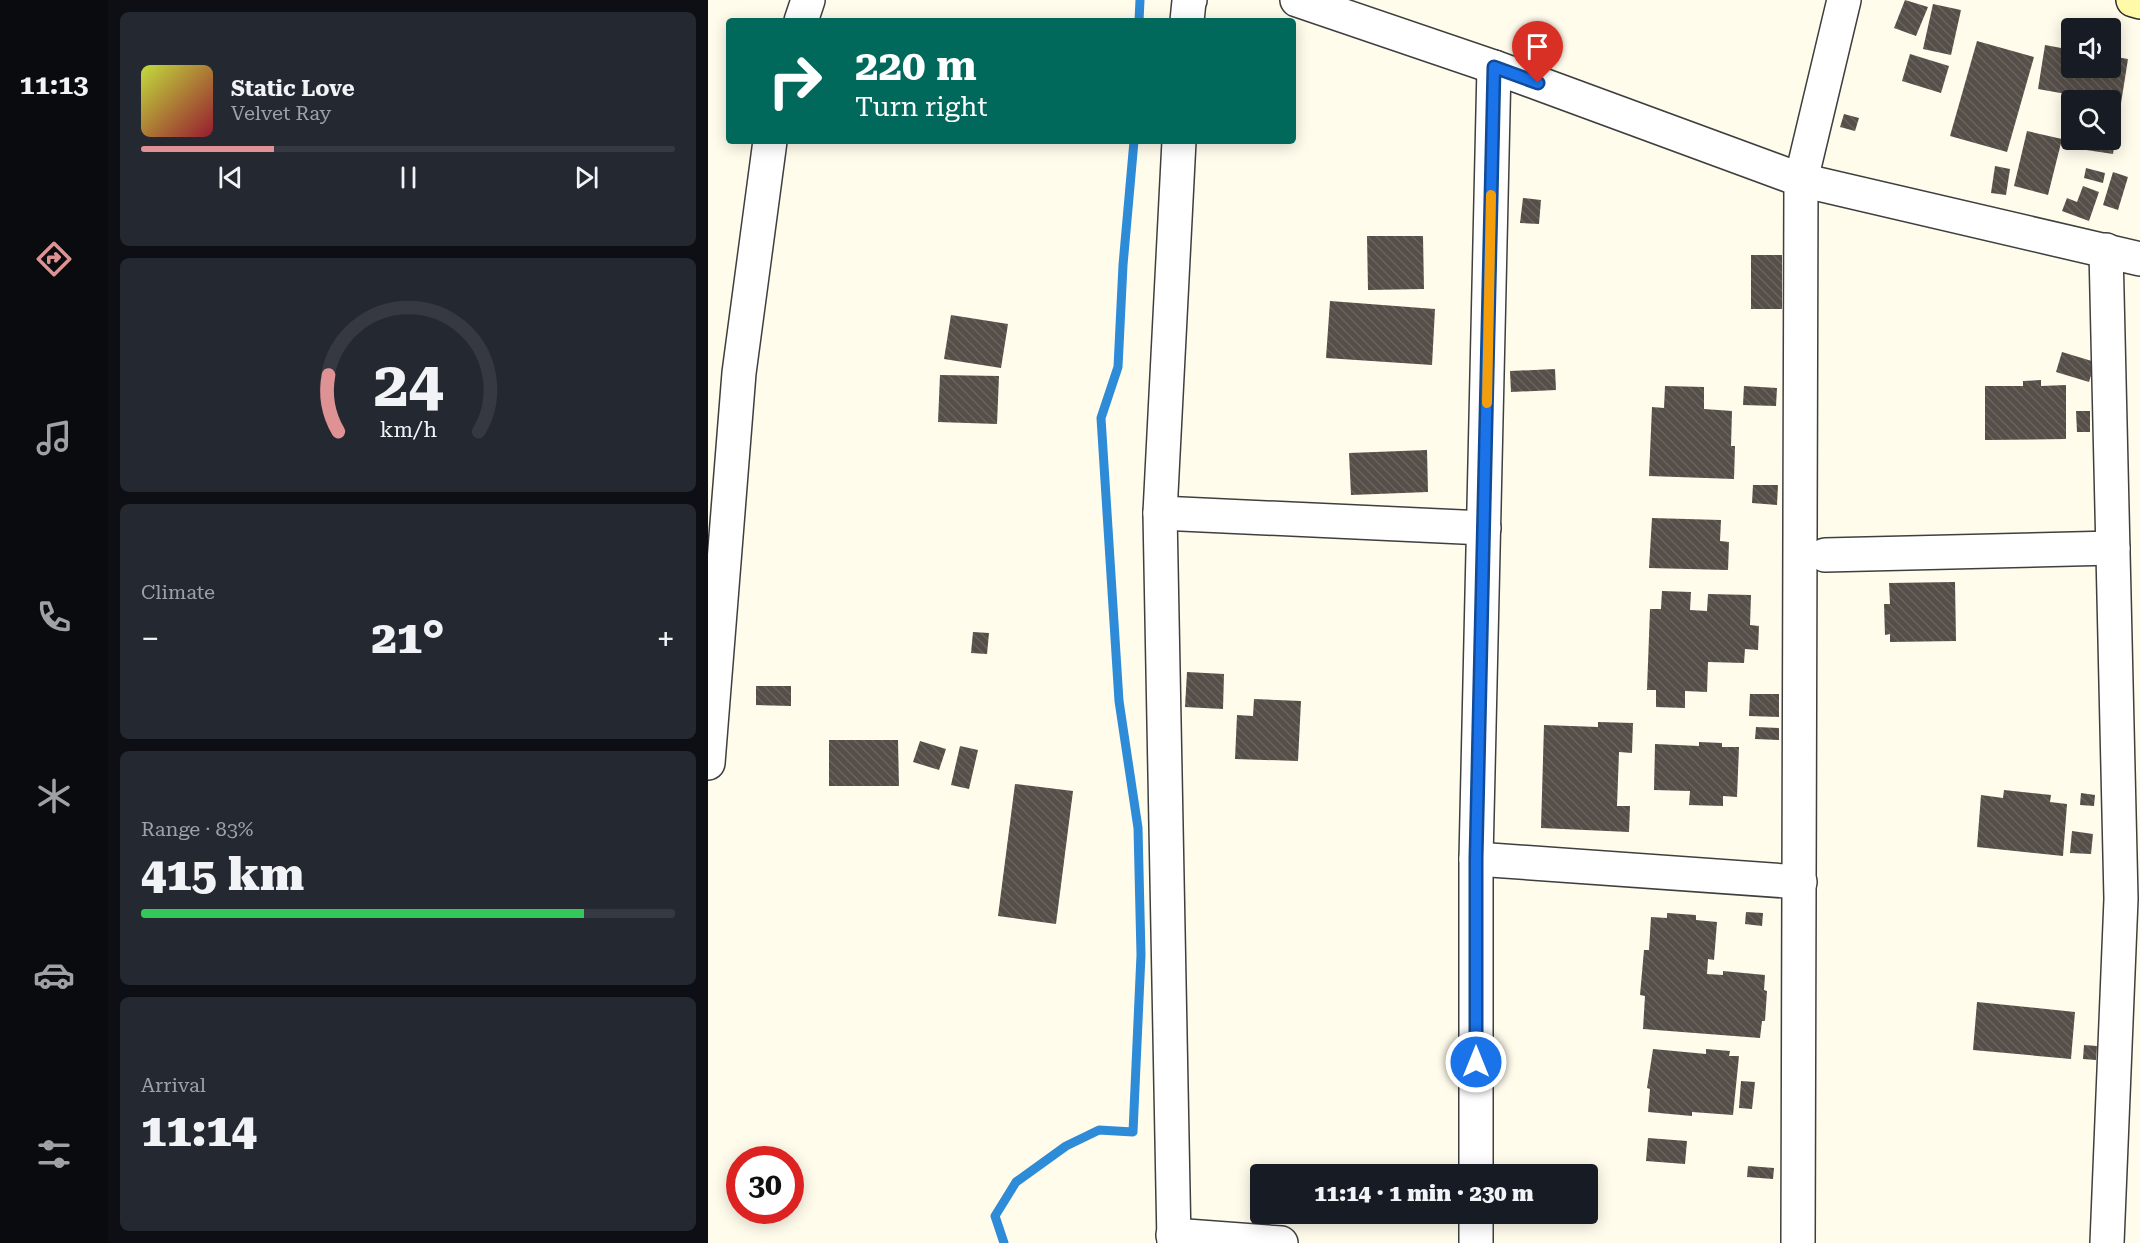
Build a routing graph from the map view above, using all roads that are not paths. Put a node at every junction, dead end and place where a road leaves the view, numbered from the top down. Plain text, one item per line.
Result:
1 (808, 0) edge
2 (1190, 0) edge
3 (1296, 0) edge
4 (1844, 0) edge
5 (2133, 0) edge
6 (2140, 2) edge
7 (802, 18) edge
8 (1187, 18) edge
9 (1494, 67) junction
10 (771, 144) edge
11 (1179, 144) edge
12 (1801, 180) junction
13 (2106, 250) junction
14 (2140, 259) edge
15 (1160, 513) junction
16 (1484, 528) junction
17 (2113, 548) junction
18 (1825, 555) dead end
19 (708, 763) edge
20 (1476, 859) junction
21 (1800, 882) junction
22 (2131, 899) edge
23 (1476, 1164) edge
24 (1476, 1224) edge
25 (1174, 1239) edge
26 (1281, 1243) edge
27 (1476, 1243) edge
28 (1798, 1243) edge
29 (2107, 1243) edge

1 - 7 street
2 - 8 street
3 - 9 street
4 - 12 street
5 - 6 main road
9 - 12 street
9 - 16 street
10 - 19 street
11 - 15 street
12 - 13 street
12 - 21 street
13 - 14 street
13 - 17 street
15 - 16 street
15 - 25 street
16 - 20 street
17 - 18 street
17 - 22 street
20 - 21 street
20 - 23 street
21 - 28 street
22 - 29 street
24 - 27 street
25 - 26 street

